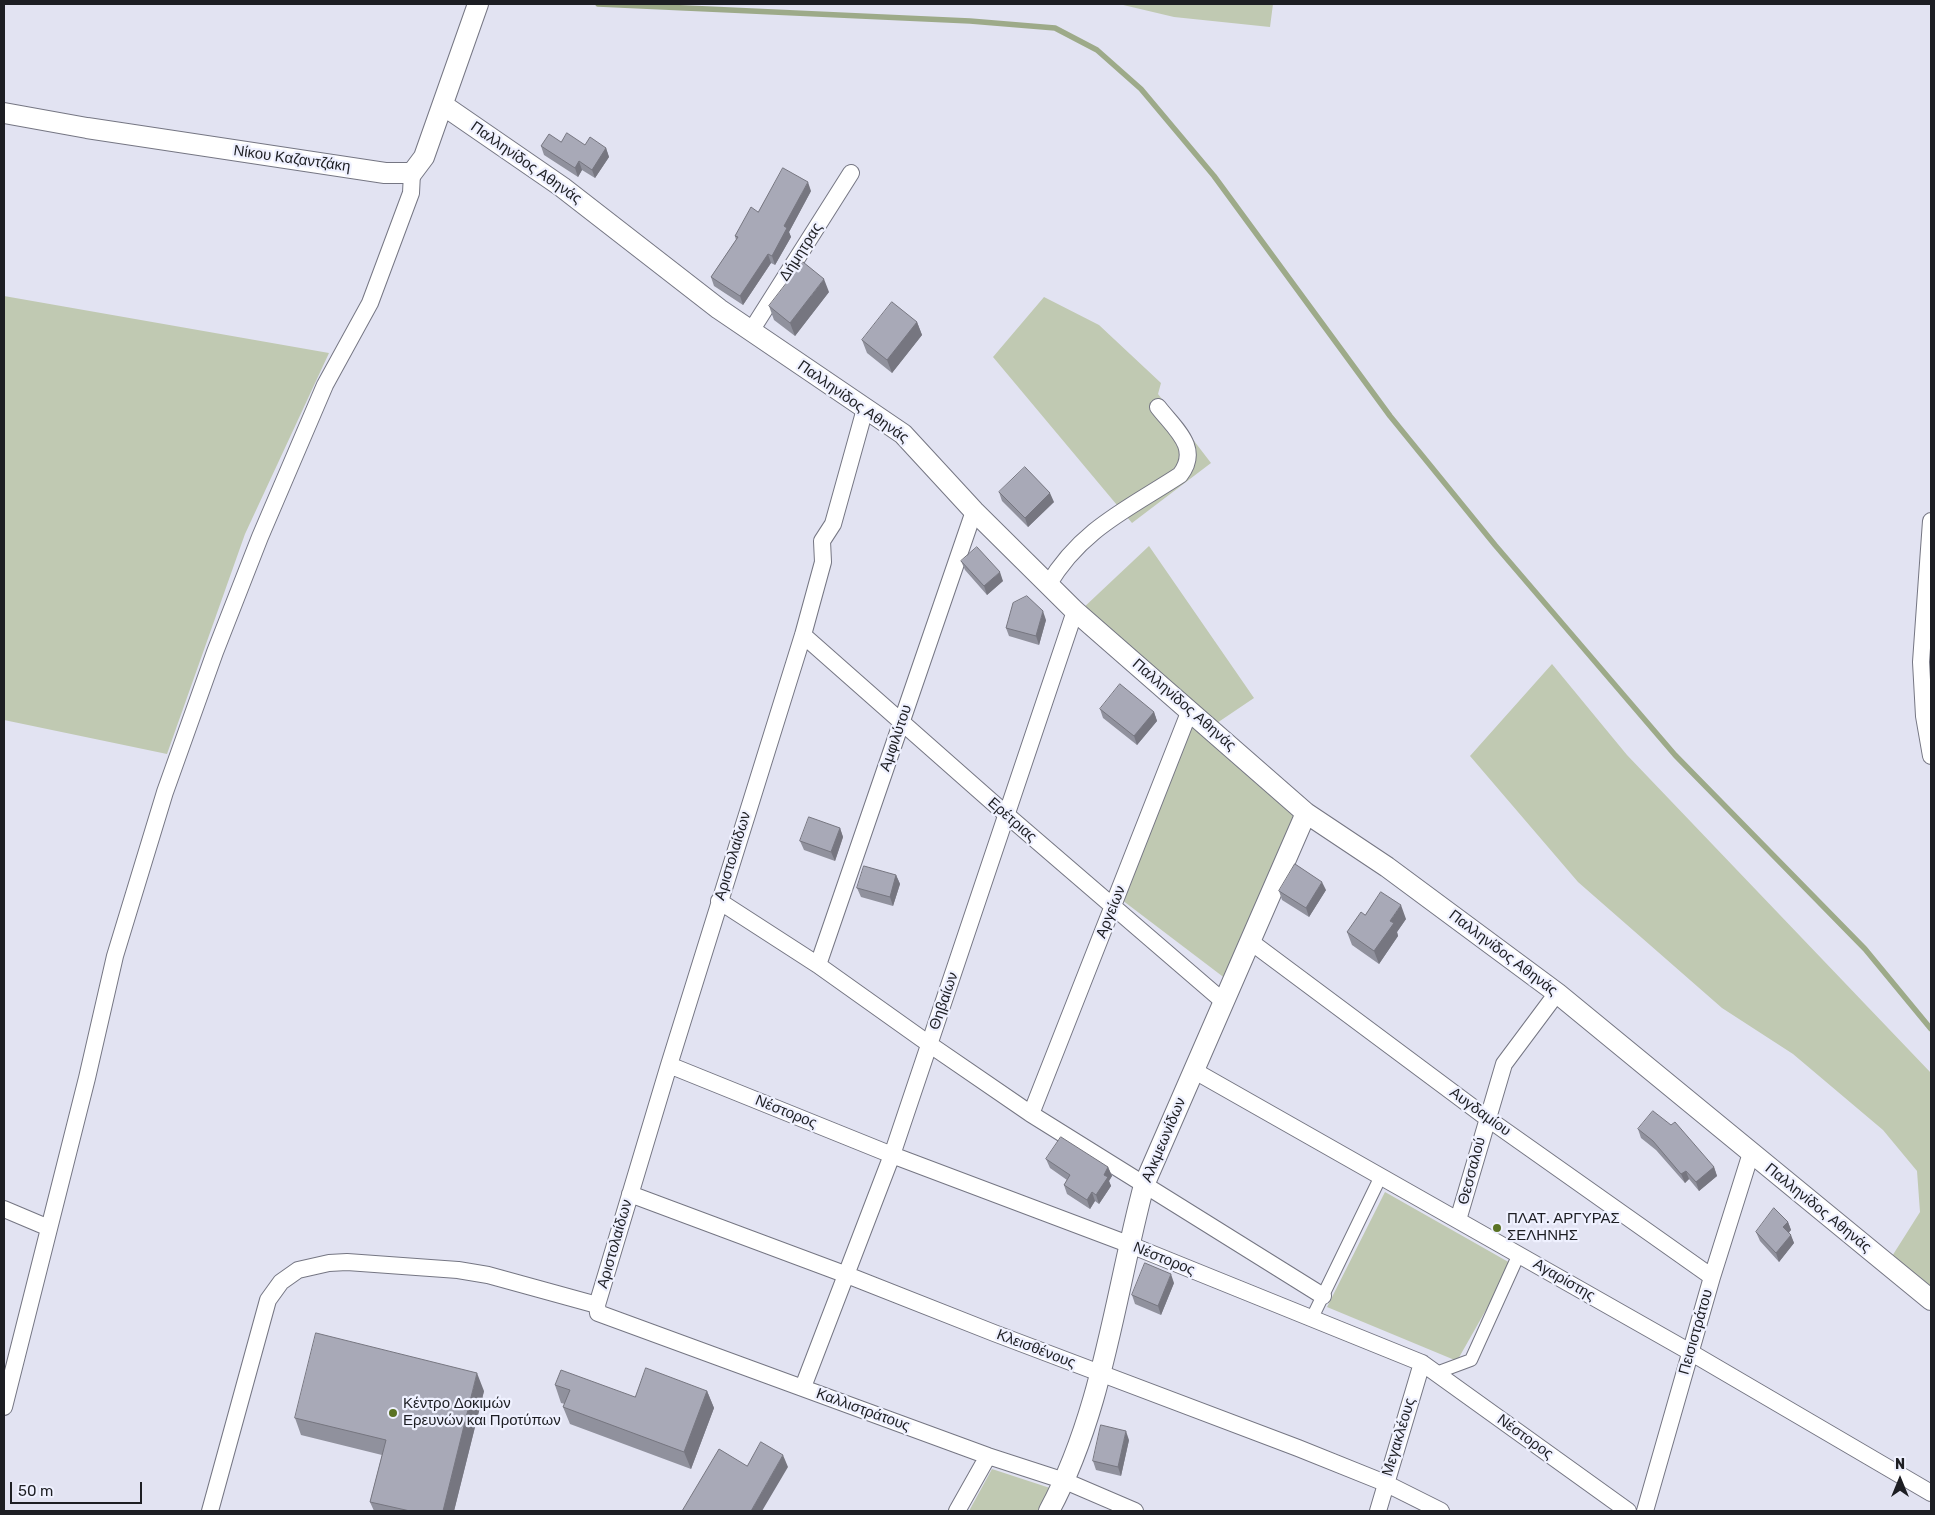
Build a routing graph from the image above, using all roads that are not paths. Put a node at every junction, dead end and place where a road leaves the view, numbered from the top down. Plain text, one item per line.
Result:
1 (476, 9) edge
2 (443, 105) junction
3 (4, 113) edge
4 (412, 173) junction
5 (851, 173) dead end
6 (751, 331) junction
7 (1158, 407) dead end
8 (865, 408) junction
9 (974, 512) junction
10 (1931, 521) edge
11 (1048, 586) junction
12 (1075, 611) junction
13 (803, 635) junction
14 (1190, 710) junction
15 (902, 723) junction
16 (1931, 756) edge
17 (1306, 813) junction
18 (1008, 816) junction
19 (719, 901) junction
20 (1113, 906) junction
21 (1251, 942) junction
22 (818, 965) junction
23 (1557, 993) junction
24 (1224, 1002) junction
25 (929, 1044) junction
26 (669, 1065) junction
27 (1194, 1070) junction
28 (1031, 1114) junction
29 (1487, 1118) junction
30 (1751, 1153) junction
31 (892, 1155) junction
32 (1381, 1176) junction
33 (1144, 1185) junction
34 (630, 1194) junction
35 (4, 1208) edge
36 (1458, 1220) junction
37 (49, 1228) junction
38 (1128, 1244) junction
39 (1519, 1254) junction
40 (847, 1275) junction
41 (1712, 1277) junction
42 (1323, 1296) junction
43 (1931, 1300) edge
44 (597, 1305) junction
45 (1312, 1318) junction
46 (1690, 1352) junction
47 (1422, 1363) junction
48 (1436, 1373) junction
49 (1102, 1374) junction
50 (803, 1387) junction
51 (4, 1407) edge
52 (988, 1456) junction
53 (1065, 1482) junction
54 (1385, 1483) junction
55 (1931, 1493) edge
56 (210, 1511) edge
57 (957, 1511) edge
58 (1049, 1511) edge
59 (1135, 1511) edge
60 (1378, 1511) edge
61 (1440, 1511) edge
62 (1628, 1511) edge
63 (1645, 1511) edge

1 - 2 street
2 - 4 street
2 - 6 street, Παλληνίδος Αθηνάς
3 - 4 street, Νίκου Καζαντζάκη
4 - 37 street
5 - 6 street, Δήμητρας
6 - 8 street, Παλληνίδος Αθηνάς
7 - 11 street
8 - 9 street, Παλληνίδος Αθηνάς
8 - 13 street, Αριστολαίδων
9 - 11 street, Παλληνίδος Αθηνάς
9 - 15 street, Αμφιλύτου
10 - 16 street
11 - 12 street, Παλληνίδος Αθηνάς
12 - 14 street, Παλληνίδος Αθηνάς
12 - 18 street, Θηβαίων
13 - 15 street, Ερέτριας
13 - 19 street, Αριστολαίδων
14 - 17 street, Παλληνίδος Αθηνάς
14 - 20 street, Αργείων
15 - 18 street, Ερέτριας
15 - 22 street, Αμφιλύτου
17 - 21 street, Αλκμεωνίδων
17 - 23 street, Παλληνίδος Αθηνάς
18 - 20 street, Ερέτριας
18 - 25 street, Θηβαίων
19 - 22 street
19 - 26 street, Αριστολαίδων
20 - 24 street, Ερέτριας
20 - 28 street, Αργείων
21 - 24 street, Αλκμεωνίδων
21 - 29 street, Αυγδαμίου
22 - 25 street
23 - 29 street, Θεσσαλού
23 - 30 street, Παλληνίδος Αθηνάς
24 - 27 street, Αλκμεωνίδων
25 - 28 street
25 - 31 street, Θηβαίων
26 - 31 street, Νέστορος
26 - 34 street, Αριστολαίδων
27 - 32 street, Αγαρίστης
27 - 33 street, Αλκμεωνίδων
28 - 33 street
29 - 36 street, Θεσσαλού
29 - 41 street, Αυγδαμίου
30 - 41 street, Πεισιστράτου
30 - 43 street, Παλληνίδος Αθηνάς
31 - 38 street, Νέστορος
31 - 40 street, Θηβαίων
32 - 36 street, Αγαρίστης
32 - 42 street
33 - 38 street, Αλκμεωνίδων
33 - 42 street
34 - 40 street, Κλεισθένους
34 - 44 street, Αριστολαίδων
35 - 37 street
36 - 39 street, Αγαρίστης
37 - 51 street
38 - 45 street, Νέστορος
38 - 49 street, Αλκμεωνίδων
39 - 46 street, Αγαρίστης
39 - 48 street
40 - 49 street, Κλεισθένους
40 - 50 street, Θηβαίων
41 - 46 street, Πεισιστράτου
42 - 45 street
44 - 50 street, Καλλιστράτους
44 - 56 street
45 - 47 street, Νέστορος
46 - 55 street, Αγαρίστης
46 - 63 street, Πεισιστράτου
47 - 48 street, Νέστορος
47 - 54 street, Μεγακλέους
48 - 62 street, Νέστορος
49 - 53 street, Αλκμεωνίδων
49 - 54 street, Κλεισθένους
50 - 52 street, Καλλιστράτους
52 - 53 street, Καλλιστράτους
52 - 57 street
53 - 58 street, Αλκμεωνίδων
53 - 59 street, Καλλιστράτους
54 - 60 street, Μεγακλέους
54 - 61 street, Κλεισθένους

